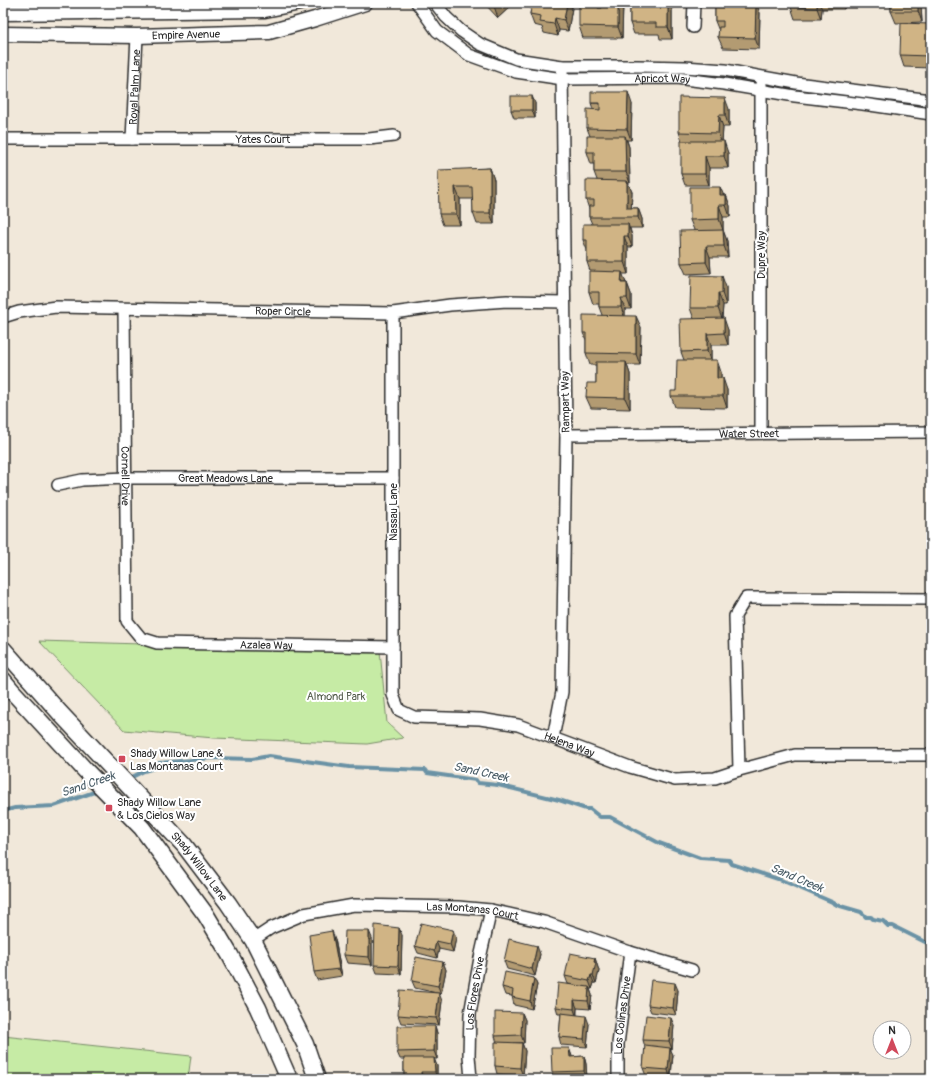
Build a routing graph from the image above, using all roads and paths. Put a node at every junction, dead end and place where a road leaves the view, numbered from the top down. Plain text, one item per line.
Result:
1 (300, 3) edge
2 (365, 3) edge
3 (418, 3) edge
4 (435, 3) edge
5 (694, 3) edge
6 (3, 13) edge
7 (693, 27) dead end
8 (3, 34) edge
9 (137, 36) junction
10 (562, 66) junction
11 (762, 76) junction
12 (563, 79) junction
13 (761, 90) junction
14 (931, 100) edge
15 (931, 114) edge
16 (394, 136) dead end
17 (3, 139) edge
18 (132, 139) junction
19 (564, 302) junction
20 (124, 309) junction
21 (393, 313) junction
22 (3, 317) edge
23 (931, 432) edge
24 (761, 433) junction
25 (566, 435) junction
26 (126, 478) junction
27 (393, 478) junction
28 (58, 485) dead end
29 (931, 599) edge
30 (141, 638) joint
31 (393, 646) junction
32 (3, 649) edge
33 (3, 680) edge
34 (399, 710) joint
35 (553, 738) junction
36 (931, 755) edge
37 (739, 770) junction
38 (491, 910) junction
39 (253, 940) junction
40 (630, 952) junction
41 (692, 970) dead end
42 (289, 1079) edge
43 (317, 1079) edge
44 (471, 1079) edge
45 (618, 1079) edge

1 - 6 street
2 - 9 street, Empire Avenue
3 - 12 street, Apricot Way
4 - 10 street, Apricot Way
5 - 7 street
8 - 9 street, Empire Avenue
9 - 18 street, Royal Palm Lane
10 - 11 street, Apricot Way
10 - 12 street, Rampart Way
11 - 13 street, Dupre Way
11 - 14 street, Apricot Way
12 - 13 street, Apricot Way
12 - 19 street, Rampart Way
13 - 15 street, Apricot Way
13 - 24 street, Dupre Way
16 - 18 street, Yates Court
17 - 18 street
19 - 21 street, Roper Circle
19 - 25 street, Rampart Way
20 - 21 street, Roper Circle
20 - 22 street, Roper Circle
20 - 26 street, Cornell Drive
21 - 27 street, Nassau Lane
23 - 24 street, Water Street
24 - 25 street, Water Street
25 - 35 street, Rampart Way
26 - 27 street, Great Meadows Lane
26 - 28 street, Great Meadows Lane
26 - 30 street, Cornell Drive
27 - 31 street, Nassau Lane
29 - 37 street
30 - 31 street, Azalea Way
31 - 34 street, Nassau Lane
32 - 39 main road, Shady Willow Lane
33 - 42 main road, Shady Willow Lane
34 - 35 street, Helena Way
35 - 37 street, Helena Way
36 - 37 street, Helena Way
38 - 39 street, Las Montanas Court
38 - 40 street, Las Montanas Court
38 - 44 street, Los Flores Drive
39 - 43 main road, Shady Willow Lane
40 - 41 street, Las Montanas Court
40 - 45 street, Los Colinas Drive

